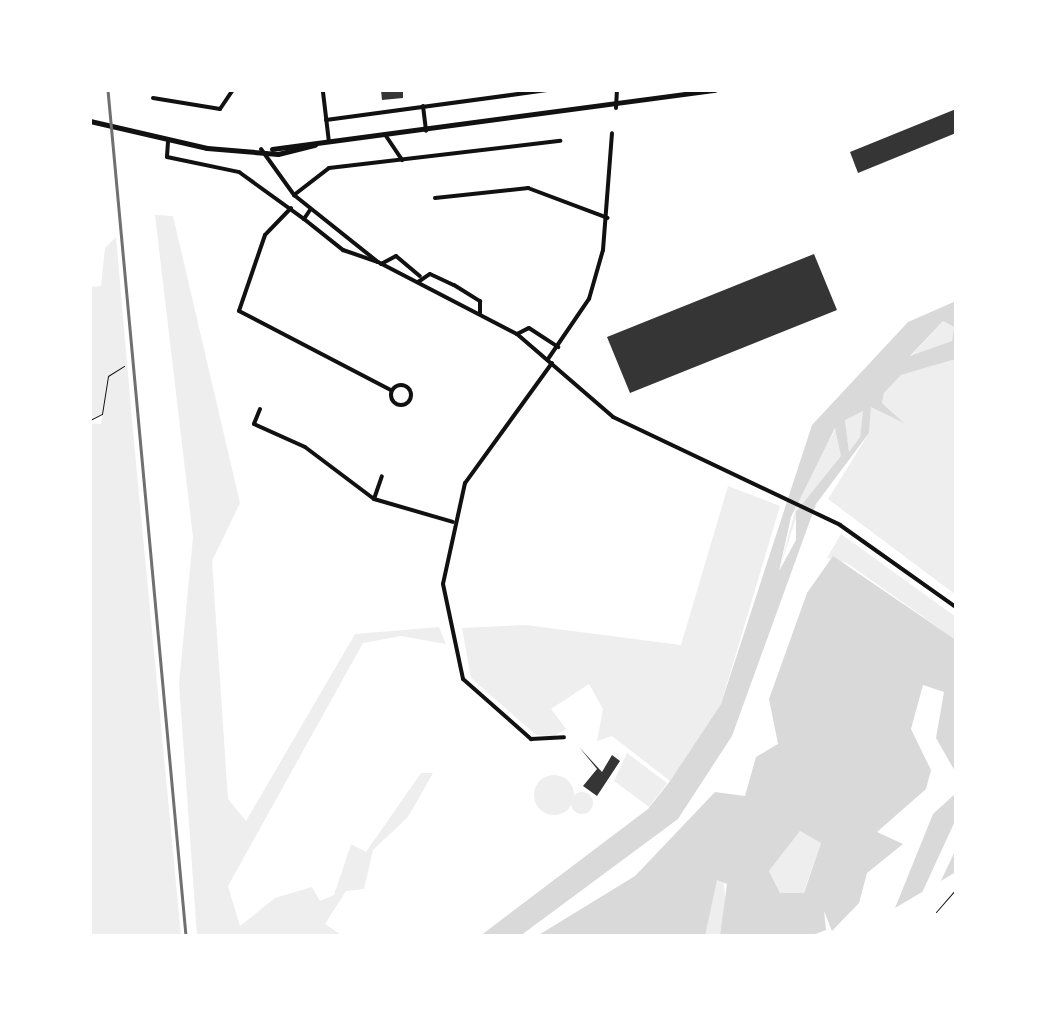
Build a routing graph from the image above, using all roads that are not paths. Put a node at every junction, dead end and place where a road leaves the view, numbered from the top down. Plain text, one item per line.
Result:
1 (233, 90) edge
2 (547, 90) edge
3 (617, 90) edge
4 (715, 90) edge
5 (323, 91) edge
6 (152, 98) dead end
7 (424, 106) junction
8 (616, 108) junction
9 (326, 120) junction
10 (90, 121) edge
11 (426, 131) junction
12 (612, 132) dead end
13 (386, 136) junction
14 (560, 141) dead end
15 (168, 142) junction
16 (330, 143) junction
17 (262, 149) junction
18 (402, 160) junction
19 (294, 195) junction
20 (435, 198) dead end
21 (291, 208) junction
22 (310, 210) junction
23 (608, 218) junction
24 (304, 219) junction
25 (380, 263) junction
26 (419, 279) junction
27 (480, 314) junction
28 (517, 334) junction
29 (558, 347) junction
30 (550, 361) junction
31 (392, 390) junction
32 (260, 409) dead end
33 (382, 476) dead end
34 (374, 499) junction
35 (453, 522) junction
36 (956, 607) edge
37 (564, 737) dead end

1 - 6 street
2 - 7 street
3 - 8 street
4 - 8 main road
5 - 9 street
7 - 9 street
7 - 11 street
8 - 11 main road
9 - 16 street
10 - 15 main road
11 - 13 main road
12 - 23 street
13 - 16 main road
13 - 18 street
14 - 18 street
15 - 17 main road
15 - 21 street
16 - 17 main road
17 - 19 street
18 - 19 street
19 - 22 street
20 - 23 street
21 - 24 street
21 - 31 street
22 - 24 street
22 - 25 street
23 - 29 street
24 - 25 street
25 - 26 street
25 - 26 street
26 - 27 street
26 - 27 street
27 - 28 street
28 - 29 street
28 - 30 street
29 - 30 street
30 - 35 street
30 - 36 street
31 - 31 street
32 - 34 street
33 - 34 street
34 - 35 street
35 - 37 street

